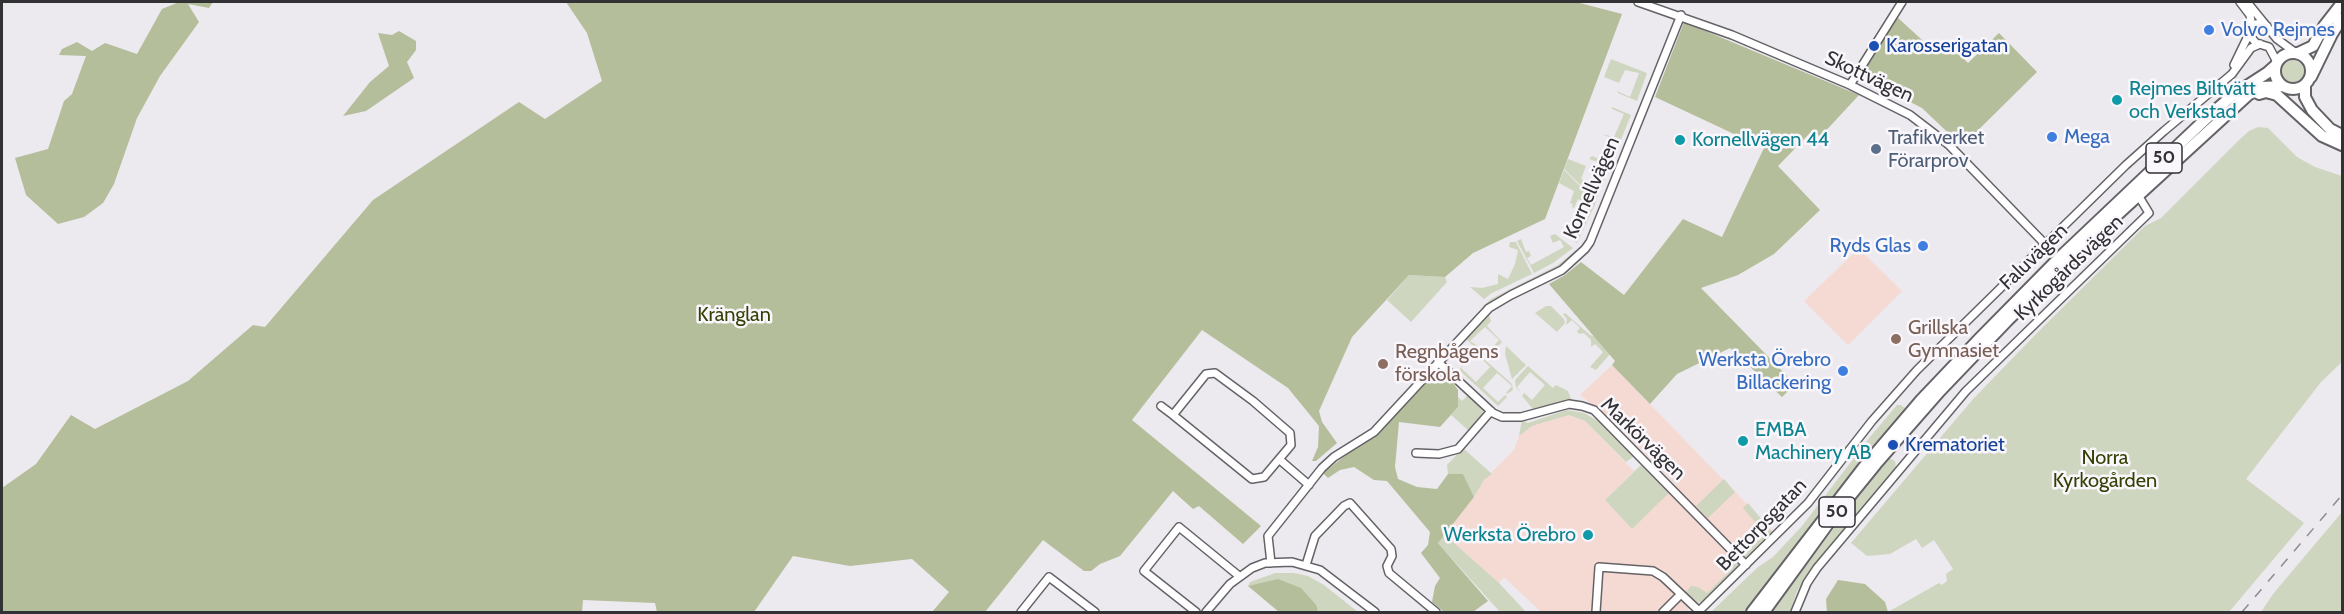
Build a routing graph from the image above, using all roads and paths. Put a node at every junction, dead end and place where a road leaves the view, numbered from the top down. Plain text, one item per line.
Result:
1 (1638, 2) edge
2 (1902, 2) edge
3 (2240, 2) edge
4 (2247, 2) edge
5 (2343, 3) edge
6 (1681, 15) junction
7 (2343, 18) edge
8 (2267, 26) junction
9 (2251, 31) junction
10 (2260, 44) junction
11 (2297, 53) junction
12 (2276, 63) junction
13 (2226, 77) junction
14 (2307, 82) junction
15 (1850, 85) junction
16 (2283, 87) junction
17 (2217, 123) junction
18 (2308, 123) junction
19 (2343, 135) edge
20 (2343, 146) edge
21 (2138, 195) junction
22 (2045, 244) junction
23 (2057, 266) junction
24 (1438, 362) junction
25 (1161, 406) dead end
26 (1491, 411) junction
27 (1173, 416) junction
28 (1416, 453) dead end
29 (1280, 460) junction
30 (1309, 485) junction
31 (1271, 563) junction
32 (1306, 565) junction
33 (1746, 565) junction
34 (1239, 576) junction
35 (1682, 594) junction
36 (1021, 612) edge
37 (1095, 612) edge
38 (1196, 612) edge
39 (1206, 612) edge
40 (1375, 612) edge
41 (1436, 612) edge
42 (1596, 612) edge
43 (1663, 612) edge
44 (1699, 612) edge
45 (1752, 612) edge
46 (1764, 612) edge
47 (1796, 612) edge

1 - 6 street, Skottvägen
2 - 15 street
3 - 9 street
4 - 8 street
5 - 11 highway
6 - 15 street, Skottvägen
6 - 24 street, Kornellvägen
7 - 14 highway
8 - 9 street
8 - 11 street
9 - 10 street
9 - 13 street, Bettorpsgatan
10 - 12 street
10 - 13 street, Bettorpsgatan
11 - 12 highway
11 - 14 highway
12 - 16 highway, 50
12 - 23 highway, Faluvägen / 50
13 - 22 street, Bettorpsgatan
14 - 16 highway
14 - 19 highway
15 - 22 street, Skottvägen
16 - 17 highway, Faluvägen
16 - 18 highway, 50
17 - 18 highway, 50
17 - 21 highway, Faluvägen / 50
18 - 20 highway, 50
21 - 23 highway, Faluvägen / 50
21 - 47 street, Kyrkogårdsvägen
22 - 33 street, Bettorpsgatan
23 - 45 highway, Faluvägen / 50
23 - 46 highway, Faluvägen / 50
24 - 26 street
24 - 30 street, Kornellvägen
25 - 27 street
26 - 28 street
26 - 33 street, Markörvägen
27 - 29 street
27 - 29 street
29 - 30 street
30 - 31 street, Kornellvägen
31 - 32 street
31 - 34 street
32 - 40 street
32 - 41 street
33 - 44 street, Bettorpsgatan
34 - 38 street
34 - 39 street
35 - 42 street, Bettorpsgatan
35 - 43 street
35 - 44 street, Bettorpsgatan
36 - 37 street

